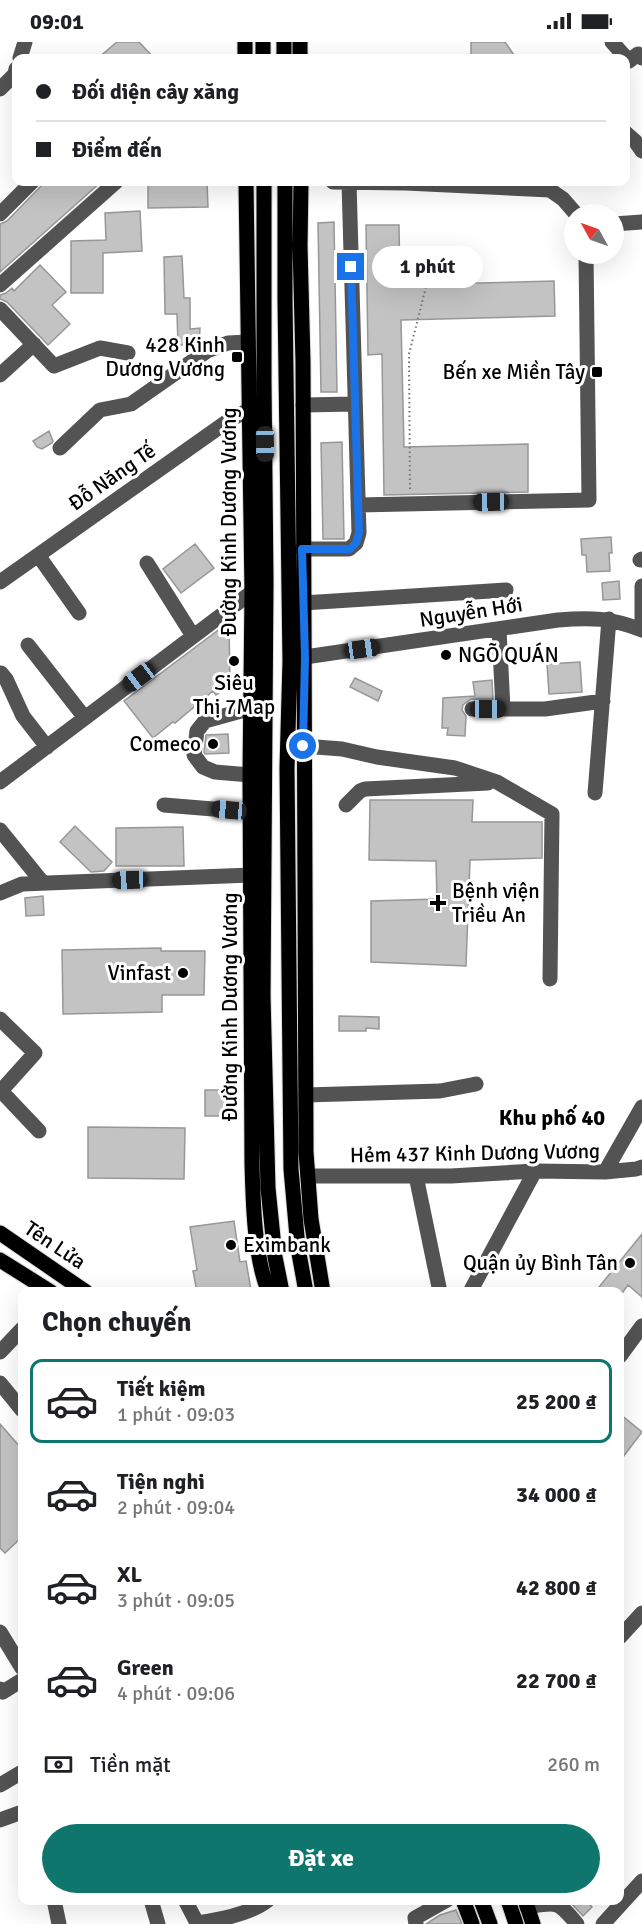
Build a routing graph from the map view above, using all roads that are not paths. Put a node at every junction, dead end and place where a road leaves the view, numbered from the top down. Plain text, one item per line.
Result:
1 (612, 42) edge
2 (623, 54) edge
3 (642, 58) edge
4 (630, 60) edge
5 (12, 77) edge
6 (0, 89) edge
7 (630, 137) edge
8 (642, 151) edge
9 (28, 186) edge
10 (111, 186) edge
11 (246, 186) edge
12 (264, 186) edge
13 (285, 186) edge
14 (301, 186) edge
15 (349, 186) edge
16 (468, 186) edge
17 (567, 204) edge
18 (0, 214) edge
19 (642, 222) edge
20 (624, 223) edge
21 (586, 264) edge
22 (0, 285) edge
23 (0, 309) edge
24 (248, 342) junction
25 (34, 344) junction
26 (128, 353) dead end
27 (0, 375) edge
28 (355, 404) junction
29 (286, 405) junction
30 (303, 405) junction
31 (257, 407) junction
32 (60, 448) dead end
33 (358, 505) junction
34 (295, 550) junction
35 (38, 555) junction
36 (147, 563) dead end
37 (0, 582) edge
38 (266, 582) junction
39 (642, 586) edge
40 (506, 590) dead end
41 (252, 592) junction
42 (303, 603) junction
43 (79, 613) dead end
44 (609, 619) junction
45 (642, 623) edge
46 (499, 629) junction
47 (642, 630) edge
48 (193, 636) junction
49 (28, 645) dead end
50 (305, 657) junction
51 (1, 674) edge
52 (603, 701) junction
53 (252, 708) junction
54 (472, 709) dead end
55 (503, 709) junction
56 (85, 718) junction
57 (303, 746) junction
58 (47, 747) junction
59 (250, 775) junction
60 (0, 782) edge
61 (496, 782) junction
62 (596, 794) dead end
63 (164, 805) dead end
64 (346, 805) dead end
65 (250, 812) junction
66 (0, 830) edge
67 (257, 875) junction
68 (43, 883) junction
69 (0, 893) edge
70 (257, 958) junction
71 (289, 959) junction
72 (306, 959) junction
73 (550, 979) dead end
74 (0, 1019) edge
75 (476, 1084) dead end
76 (1, 1091) edge
77 (306, 1095) junction
78 (642, 1107) edge
79 (39, 1131) dead end
80 (642, 1167) edge
81 (535, 1171) junction
82 (605, 1172) junction
83 (308, 1176) junction
84 (416, 1176) junction
85 (0, 1233) edge
86 (0, 1260) edge
87 (43, 1287) edge
88 (79, 1287) edge
89 (267, 1287) edge
90 (281, 1287) edge
91 (305, 1287) edge
92 (322, 1287) edge
93 (439, 1287) edge
94 (473, 1287) edge
95 (642, 1326) edge
96 (18, 1333) edge
97 (624, 1351) edge
98 (0, 1352) edge
99 (0, 1383) edge
100 (18, 1405) edge
101 (642, 1613) edge
102 (0, 1632) edge
103 (624, 1633) edge
104 (18, 1661) edge
105 (18, 1683) edge
106 (0, 1689) edge
107 (18, 1774) edge
108 (0, 1785) edge
109 (18, 1813) edge
110 (0, 1820) edge
111 (642, 1881) edge
112 (624, 1901) edge
113 (55, 1905) edge
114 (153, 1905) edge
115 (188, 1905) edge
116 (260, 1905) edge
117 (438, 1905) edge
118 (466, 1905) edge
119 (483, 1905) edge
120 (510, 1905) edge
121 (526, 1905) edge
122 (558, 1905) edge
123 (620, 1905) edge
124 (59, 1924) edge
125 (158, 1924) edge
126 (416, 1924) edge
127 (472, 1924) edge
128 (490, 1924) edge
129 (516, 1924) edge
130 (533, 1924) edge
131 (577, 1924) edge
132 (603, 1924) edge

1 - 2 street
3 - 4 street
5 - 6 street
7 - 8 street
9 - 18 street
10 - 22 street
11 - 24 main road, Đường Kinh Dương Vương
12 - 31 main road, Đường Kinh Dương Vương
13 - 29 main road
14 - 30 main road
15 - 28 street
16 - 17 street
19 - 20 street
21 - 33 street
23 - 25 street
24 - 31 main road, Đường Kinh Dương Vương
24 - 32 street
25 - 26 street
25 - 27 street
28 - 30 street
28 - 33 street
29 - 30 main road
29 - 31 main road
29 - 34 main road
30 - 34 main road
31 - 35 street, Đỗ Năng Tế
31 - 38 main road, Đường Kinh Dương Vương
31 - 41 main road, Đường Kinh Dương Vương
33 - 34 street
34 - 42 main road
34 - 71 main road
35 - 37 street, Đỗ Năng Tế
35 - 43 street
36 - 48 street
38 - 41 main road
38 - 67 main road, Đường Kinh Dương Vương
39 - 45 street
40 - 42 street
41 - 48 street
41 - 53 main road, Đường Kinh Dương Vương
42 - 50 main road
44 - 46 street, Nguyễn Hới
44 - 47 street, Nguyễn Hới
44 - 52 street
46 - 50 street, Nguyễn Hới
46 - 55 street
48 - 56 street
49 - 56 street
50 - 57 main road
51 - 58 street
52 - 55 street
52 - 62 street
53 - 59 main road, Đường Kinh Dương Vương
53 - 59 street
54 - 55 street
56 - 58 street
57 - 61 street
57 - 72 main road
58 - 60 street
59 - 65 main road, Đường Kinh Dương Vương
61 - 64 street
61 - 73 street
63 - 65 street
65 - 67 main road, Đường Kinh Dương Vương
66 - 68 street
67 - 68 street
67 - 70 main road, Đường Kinh Dương Vương
68 - 69 street
70 - 71 main road
70 - 89 main road, Đường Kinh Dương Vương
70 - 90 main road, Đường Kinh Dương Vương
71 - 72 main road
71 - 91 main road
72 - 77 main road
74 - 76 street
75 - 77 street
76 - 79 street
77 - 83 main road
78 - 82 street
80 - 82 street, Hẻm 437 Kinh Dương Vương
81 - 82 street, Hẻm 437 Kinh Dương Vương
81 - 84 street, Hẻm 437 Kinh Dương Vương
81 - 94 street
83 - 84 street, Hẻm 437 Kinh Dương Vương
83 - 92 main road
84 - 93 street
85 - 88 main road, Tên Lửa
86 - 87 main road, Tên Lửa
95 - 97 street
96 - 98 street
99 - 100 street
101 - 103 street
102 - 104 street
105 - 106 street
107 - 108 street
109 - 110 street
111 - 112 street
113 - 124 street
114 - 125 street
115 - 116 street
117 - 126 street
118 - 127 main road
119 - 128 main road
120 - 129 main road
121 - 130 main road
122 - 131 street
123 - 132 street

